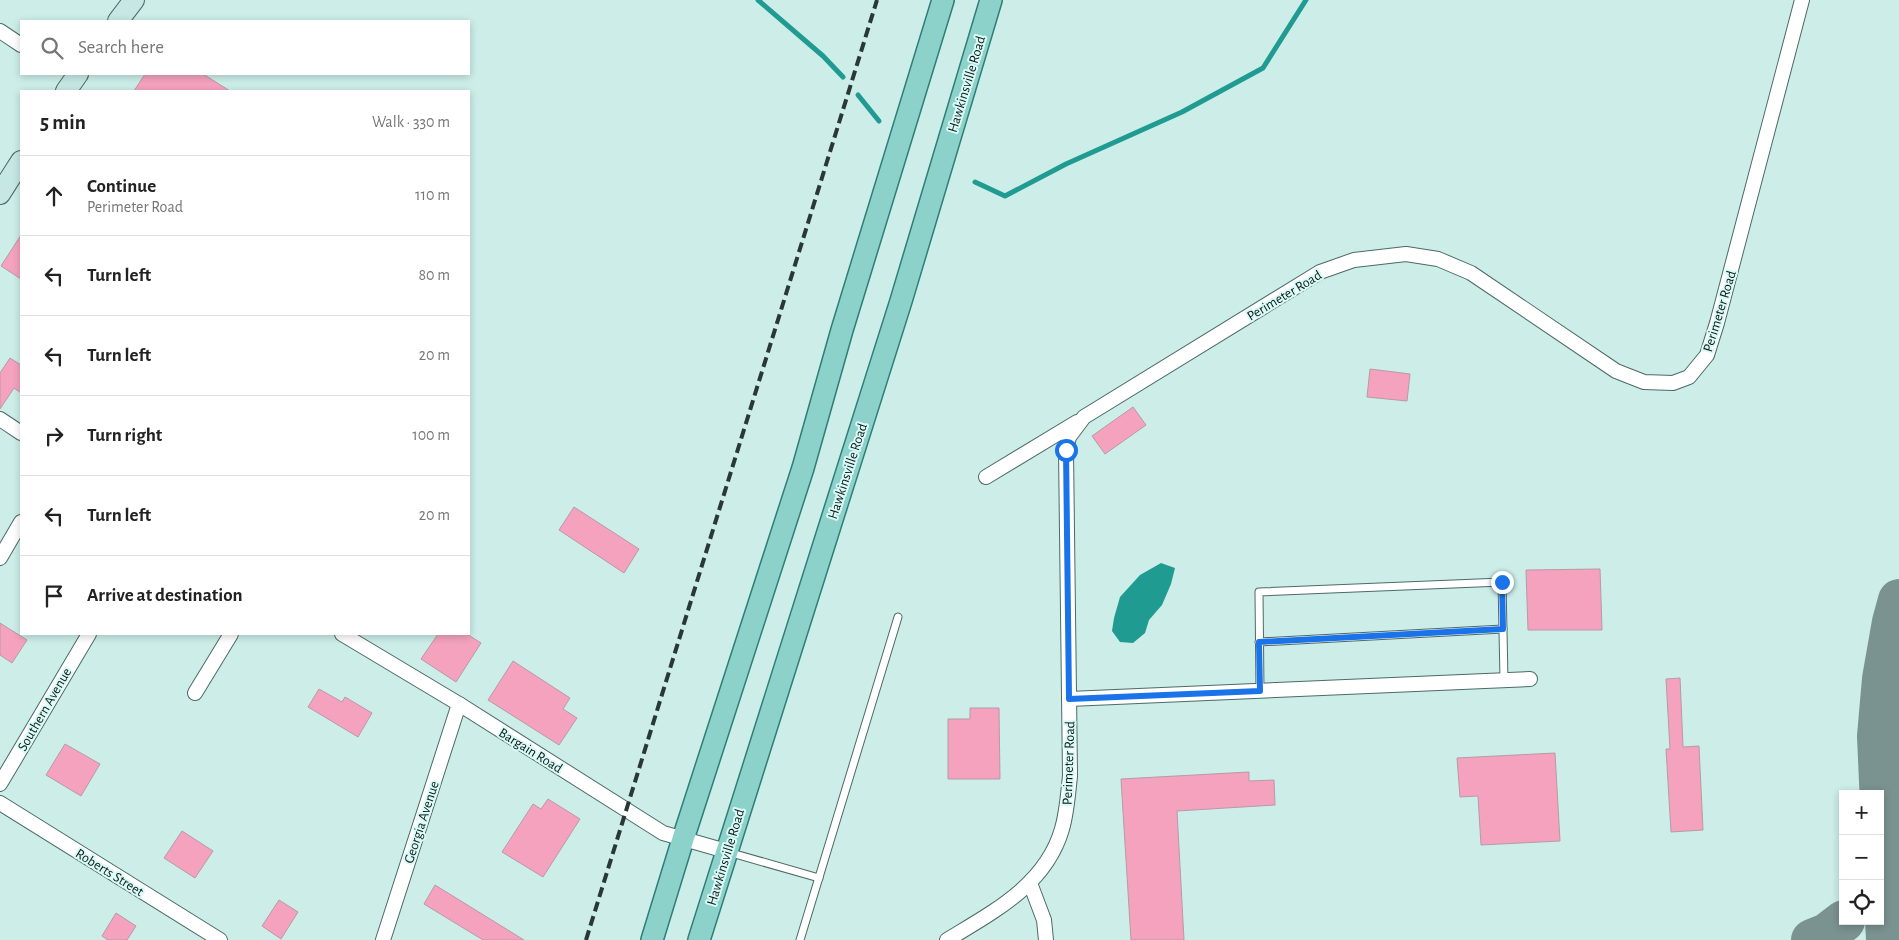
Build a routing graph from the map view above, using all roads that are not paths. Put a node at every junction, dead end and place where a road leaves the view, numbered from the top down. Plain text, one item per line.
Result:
1 (134, 0) edge
2 (943, 0) edge
3 (991, 0) edge
4 (1802, 0) edge
5 (119, 20) edge
6 (0, 31) edge
7 (20, 44) edge
8 (20, 163) edge
9 (0, 194) edge
10 (1084, 417) junction
11 (0, 419) edge
12 (20, 432) edge
13 (986, 477) dead end
14 (20, 524) edge
15 (0, 558) edge
16 (898, 617) dead end
17 (1503, 629) junction
18 (88, 635) edge
19 (230, 635) edge
20 (344, 635) edge
21 (1259, 642) junction
22 (1530, 679) dead end
23 (1504, 680) junction
24 (1260, 691) junction
25 (195, 693) dead end
26 (1069, 699) junction
27 (459, 704) junction
28 (0, 784) edge
29 (0, 803) edge
30 (683, 839) junction
31 (726, 851) junction
32 (819, 878) junction
33 (1030, 883) junction
34 (220, 940) edge
35 (383, 940) edge
36 (652, 940) edge
37 (699, 940) edge
38 (800, 940) edge
39 (947, 940) edge
40 (1046, 940) edge

1 - 5 main road
2 - 30 main road
3 - 31 main road, Hawkinsville Road
4 - 10 street, Perimeter Road
6 - 7 street
8 - 9 main road
10 - 13 street
10 - 26 street, Perimeter Road
11 - 12 street
14 - 15 street
16 - 32 lane
17 - 21 lane
17 - 21 lane
17 - 23 lane
18 - 28 street, Southern Avenue
19 - 25 street
20 - 27 street, Bargain Road
21 - 24 lane
22 - 23 street
23 - 24 street
24 - 26 street
26 - 33 street, Perimeter Road
27 - 30 street, Bargain Road
27 - 35 street, Georgia Avenue
29 - 34 street, Roberts Street
30 - 31 street, Bargain Road
30 - 36 main road
31 - 32 lane
31 - 37 main road, Hawkinsville Road
32 - 38 lane
33 - 39 street, Perimeter Road
33 - 40 street

